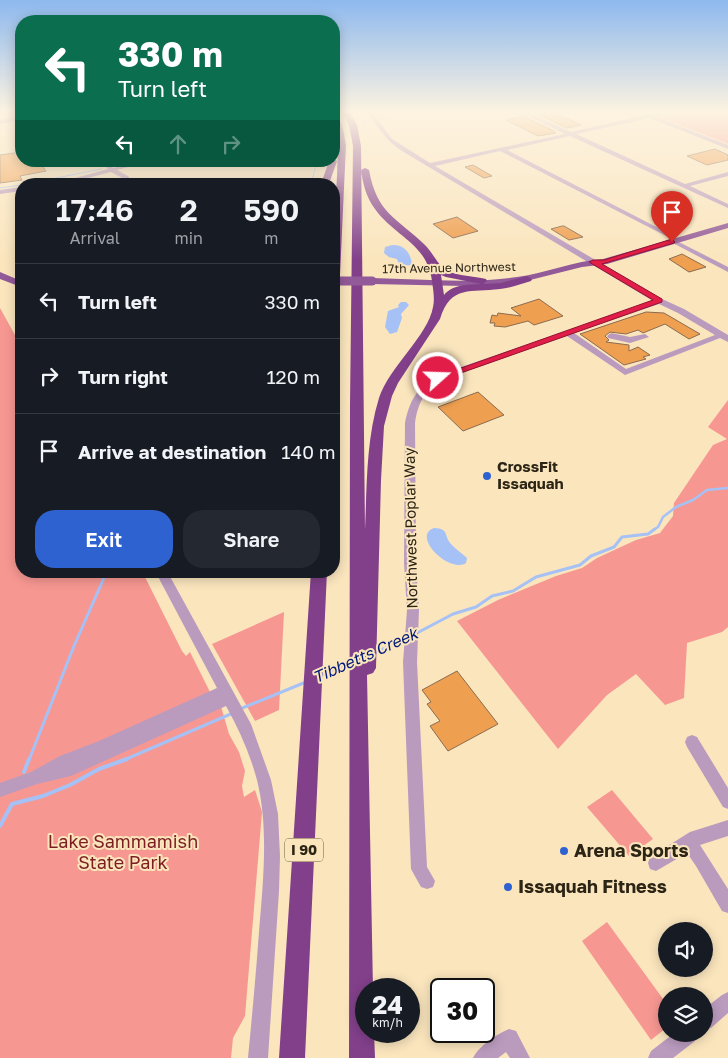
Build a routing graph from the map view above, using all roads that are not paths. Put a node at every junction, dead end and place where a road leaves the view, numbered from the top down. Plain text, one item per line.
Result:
1 (341, 161) edge
2 (358, 161) edge
3 (364, 161) edge
4 (423, 161) edge
5 (445, 161) edge
6 (524, 161) edge
7 (630, 161) edge
8 (429, 165) junction
9 (110, 167) edge
10 (124, 167) edge
11 (112, 170) junction
12 (728, 174) edge
13 (80, 178) edge
14 (86, 178) edge
15 (126, 178) edge
16 (340, 183) edge
17 (684, 186) junction
18 (15, 192) edge
19 (0, 193) edge
20 (728, 206) edge
21 (728, 218) edge
22 (728, 225) edge
23 (670, 238) junction
24 (593, 262) junction
25 (433, 265) junction
26 (728, 270) edge
27 (0, 275) edge
28 (527, 279) junction
29 (340, 281) edge
30 (437, 281) junction
31 (484, 281) junction
32 (15, 282) edge
33 (659, 301) junction
34 (440, 306) junction
35 (568, 332) junction
36 (611, 336) dead end
37 (646, 337) dead end
38 (716, 337) junction
39 (728, 339) edge
40 (728, 344) edge
41 (165, 578) edge
42 (310, 578) edge
43 (319, 578) edge
44 (363, 660) junction
45 (312, 682) junction
46 (233, 703) junction
47 (692, 742) dead end
48 (0, 790) edge
49 (728, 802) edge
50 (728, 828) edge
51 (688, 842) junction
52 (656, 863) dead end
53 (427, 881) dead end
54 (728, 905) edge
55 (728, 1001) edge
56 (713, 1014) edge
57 (678, 1042) edge
58 (258, 1058) edge
59 (292, 1058) edge
60 (362, 1058) edge
61 (483, 1058) edge
62 (520, 1058) edge
63 (658, 1058) edge

1 - 16 highway
2 - 44 highway
3 - 25 highway
4 - 8 street
5 - 8 street
6 - 23 street
7 - 17 street
8 - 24 street
9 - 11 street
10 - 11 street
11 - 13 street
11 - 14 street
11 - 15 street
12 - 17 street
17 - 20 street
18 - 19 street
21 - 23 main road, 17th Avenue Northwest
22 - 23 main road, 17th Avenue Northwest
23 - 24 main road, 17th Avenue Northwest
23 - 26 street
24 - 28 main road, 17th Avenue Northwest
24 - 33 street
25 - 30 highway
25 - 31 highway
27 - 32 main road
28 - 31 main road, 17th Avenue Northwest
28 - 34 highway
29 - 30 main road, 17th Avenue Northwest, bridge
30 - 31 main road, 17th Avenue Northwest
30 - 34 highway
33 - 35 street
33 - 38 street
33 - 39 street
34 - 44 highway
35 - 38 street
35 - 53 street, Northwest Poplar Way
36 - 37 street
38 - 40 street
41 - 46 street
42 - 45 highway
43 - 45 highway, I 90
44 - 60 highway
45 - 59 highway, I 90
46 - 48 street
46 - 58 street
47 - 49 street
50 - 51 street
51 - 52 street
51 - 54 street
55 - 56 street
57 - 63 street
61 - 62 street

